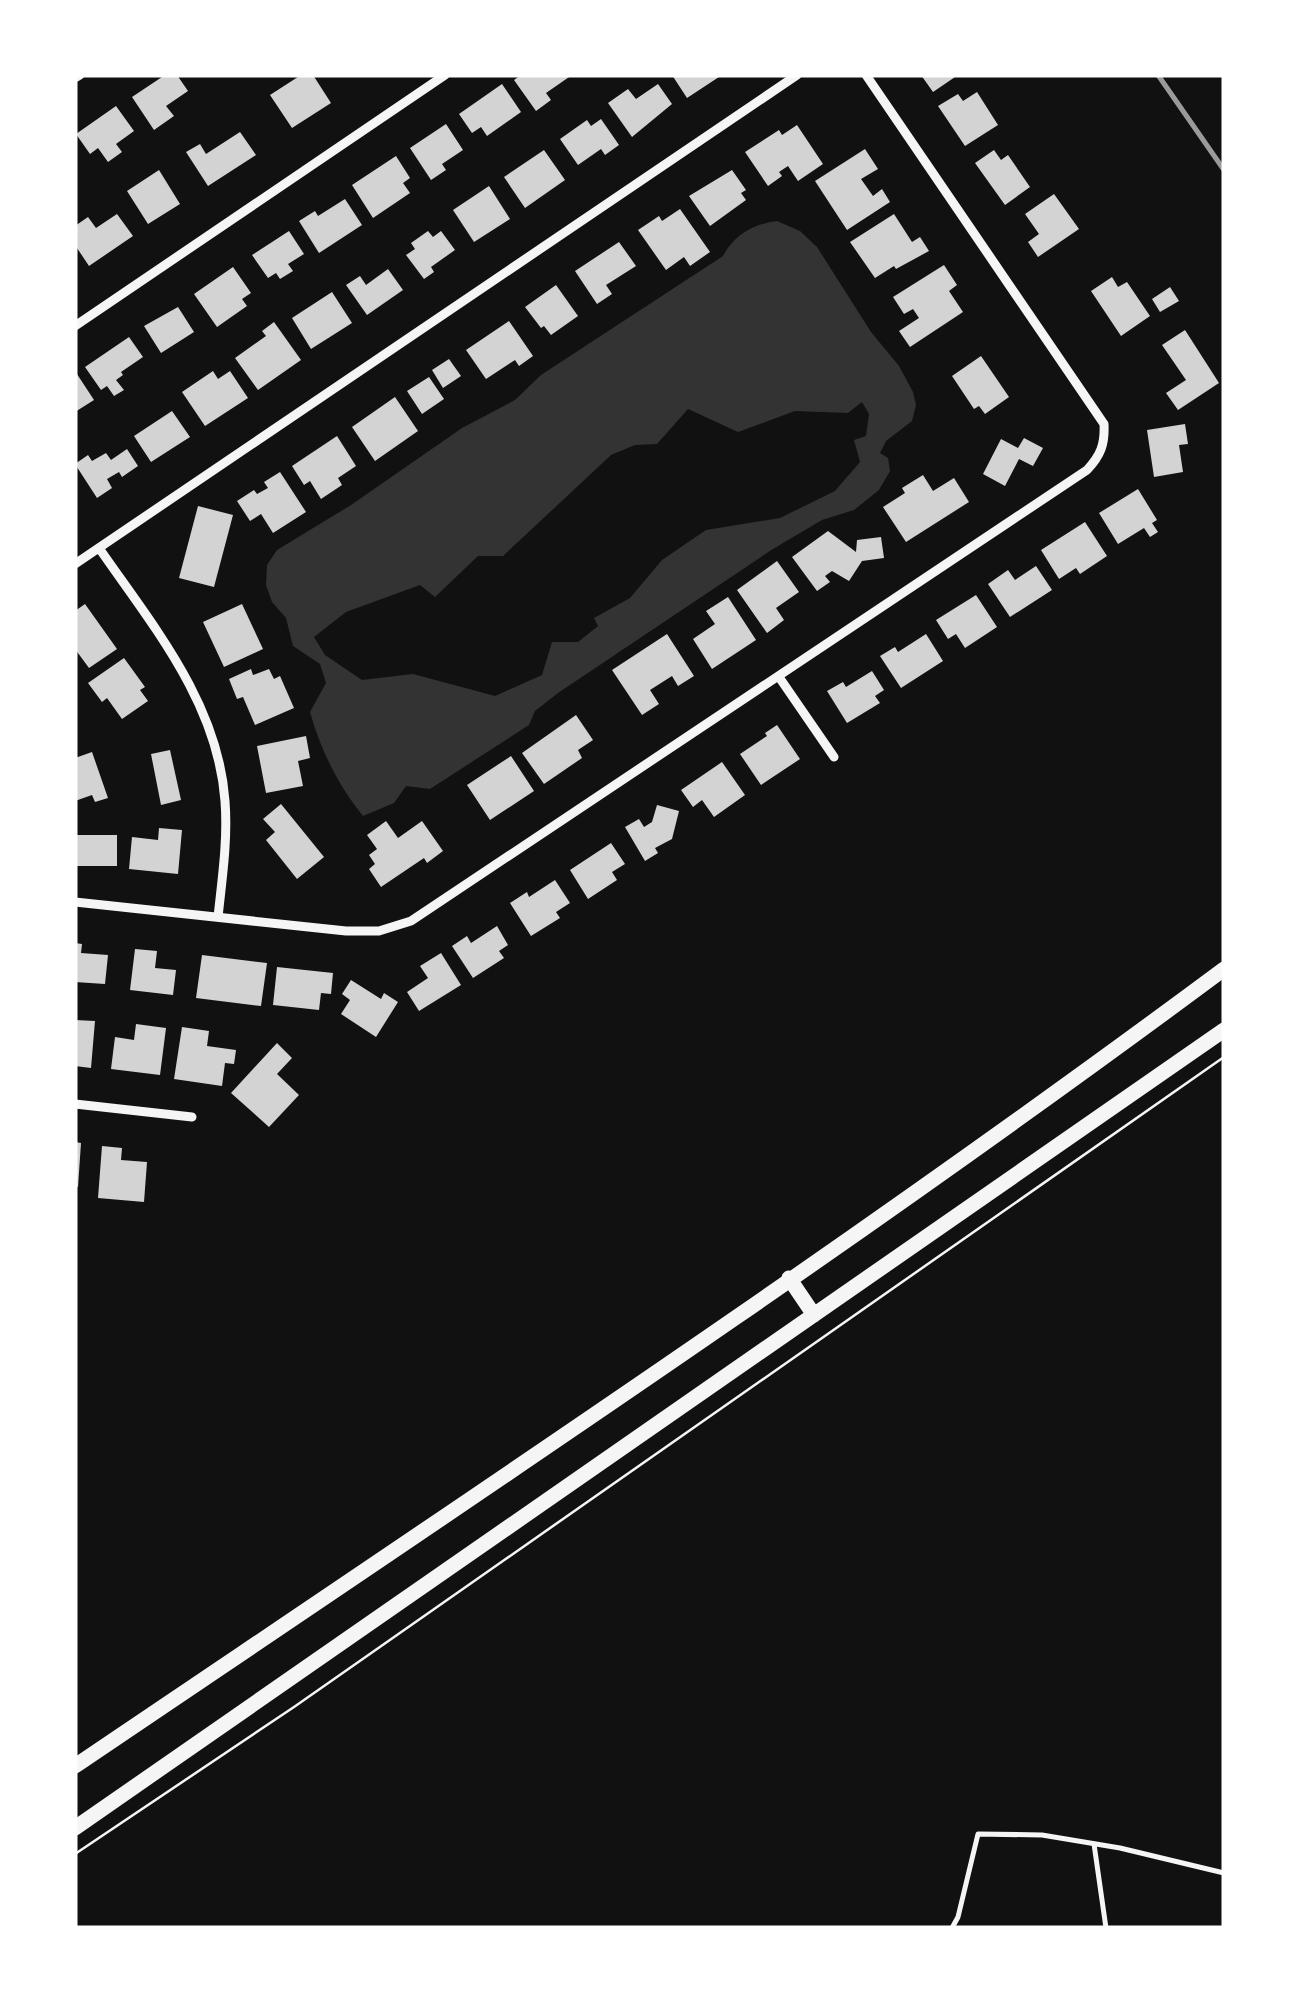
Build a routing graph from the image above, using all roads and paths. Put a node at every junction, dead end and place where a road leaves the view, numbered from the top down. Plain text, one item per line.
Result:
1 (445, 75) edge
2 (796, 75) edge
3 (866, 75) edge
4 (75, 326) edge
5 (99, 548) junction
6 (75, 564) edge
7 (779, 677) junction
8 (834, 757) dead end
9 (75, 902) edge
10 (218, 918) junction
11 (1224, 969) edge
12 (1224, 1030) edge
13 (1224, 1057) edge
14 (75, 1104) edge
15 (192, 1117) dead end
16 (789, 1278) junction
17 (814, 1316) junction
18 (75, 1766) edge
19 (75, 1828) edge
20 (1094, 1844) junction
21 (75, 1854) edge
22 (1224, 1874) edge
23 (952, 1928) edge
24 (1106, 1928) edge

1 - 4 street
2 - 5 street
3 - 7 street
5 - 6 street
5 - 10 street
7 - 8 street
7 - 10 street
9 - 10 street
11 - 16 main road
12 - 17 main road
13 - 21 path
14 - 15 street
16 - 17 main road
16 - 18 main road
17 - 19 main road
20 - 22 lane
20 - 23 lane
20 - 24 lane

